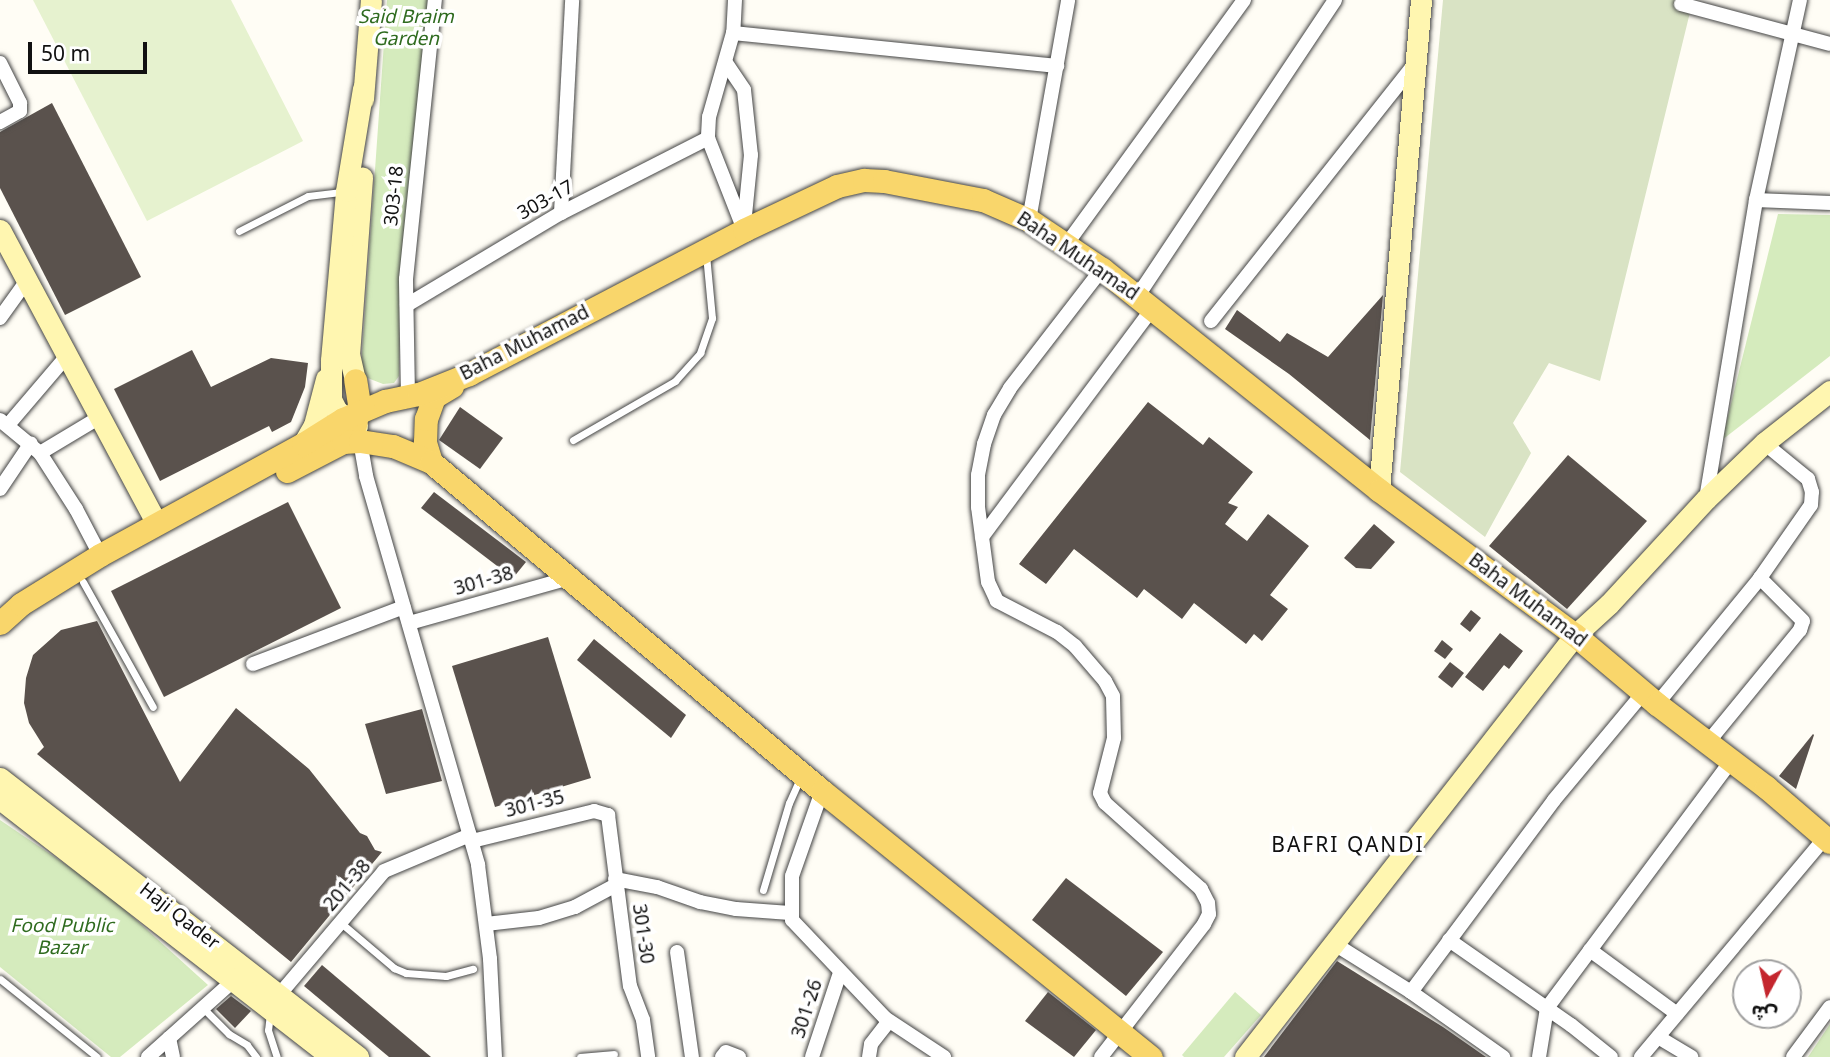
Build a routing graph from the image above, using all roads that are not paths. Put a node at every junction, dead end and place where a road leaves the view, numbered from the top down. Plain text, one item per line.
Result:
1 (371, 0) edge
2 (435, 0) edge
3 (572, 0) edge
4 (735, 0) edge
5 (1069, 0) edge
6 (1244, 0) edge
7 (1335, 0) edge
8 (1421, 0) edge
9 (1800, 0) edge
10 (1681, 4) dead end
11 (733, 33) junction
12 (1792, 35) junction
13 (1830, 44) edge
14 (0, 63) edge
15 (726, 63) junction
16 (1416, 63) junction
17 (1057, 65) junction
18 (363, 88) junction
19 (0, 122) edge
20 (708, 138) junction
21 (346, 191) junction
22 (1756, 200) junction
23 (1830, 203) edge
24 (561, 213) junction
25 (1029, 220) junction
26 (0, 230) edge
27 (744, 230) junction
28 (239, 231) dead end
29 (1066, 245) junction
30 (706, 250) junction
31 (1102, 269) junction
32 (28, 279) junction
33 (1145, 303) junction
34 (407, 305) junction
35 (0, 318) edge
36 (1211, 321) dead end
37 (67, 356) junction
38 (331, 360) junction
39 (469, 374) junction
40 (355, 380) junction
41 (1830, 391) edge
42 (408, 396) junction
43 (385, 401) junction
44 (100, 417) junction
45 (4, 423) edge
46 (340, 433) junction
47 (573, 440) dead end
48 (1764, 443) junction
49 (35, 448) junction
50 (431, 462) junction
51 (0, 489) edge
52 (1378, 490) junction
53 (1706, 499) junction
54 (157, 524) junction
55 (982, 537) junction
56 (100, 555) junction
57 (569, 578) junction
58 (1760, 578) junction
59 (83, 582) junction
60 (404, 607) junction
61 (0, 623) edge
62 (409, 623) junction
63 (1575, 635) junction
64 (0, 640) edge
65 (253, 664) dead end
66 (1650, 698) junction
67 (153, 707) dead end
68 (1709, 741) junction
69 (1732, 760) junction
70 (802, 775) junction
71 (0, 778) edge
72 (822, 791) junction
73 (0, 799) edge
74 (608, 815) joint
75 (471, 838) junction
76 (1828, 840) edge
77 (615, 882) junction
78 (763, 890) dead end
79 (790, 913) junction
80 (341, 923) junction
81 (486, 924) junction
82 (1449, 940) junction
83 (1333, 943) junction
84 (1590, 950) junction
85 (677, 952) dead end
86 (473, 969) dead end
87 (840, 973) junction
88 (0, 979) edge
89 (233, 981) junction
90 (1410, 992) junction
91 (275, 1003) junction
92 (1830, 1007) edge
93 (203, 1008) junction
94 (1546, 1008) junction
95 (1677, 1014) junction
96 (889, 1021) junction
97 (1121, 1033) junction
98 (1658, 1037) junction
99 (169, 1038) junction
100 (614, 1054) dead end
101 (97, 1057) edge
102 (148, 1057) edge
103 (173, 1057) edge
104 (256, 1057) edge
105 (277, 1057) edge
106 (331, 1057) edge
107 (358, 1057) edge
108 (495, 1057) edge
109 (580, 1057) edge
110 (648, 1057) edge
111 (692, 1057) edge
112 (722, 1057) edge
113 (739, 1057) edge
114 (812, 1057) edge
115 (869, 1057) edge
116 (944, 1057) edge
117 (1101, 1057) edge
118 (1151, 1057) edge
119 (1245, 1057) edge
120 (1503, 1057) edge
121 (1539, 1057) edge
122 (1611, 1057) edge
123 (1641, 1057) edge
124 (1691, 1057) edge
125 (1793, 1057) edge

1 - 18 main road
2 - 34 street, 303-18
3 - 24 street
4 - 11 street
5 - 17 street
6 - 29 street
7 - 33 street
8 - 16 main road
9 - 12 street
10 - 12 street
11 - 15 street
11 - 17 street
12 - 13 street
12 - 22 street
14 - 19 street
15 - 20 street
15 - 27 street
16 - 36 street
16 - 52 main road
17 - 25 street
18 - 21 main road
18 - 40 main road
20 - 24 street, 303-17
20 - 27 street
21 - 28 lane
21 - 38 main road
22 - 23 street
22 - 53 street
24 - 34 street, 303-17
25 - 27 main road, Baha Muhamad
25 - 29 main road, Baha Muhamad
26 - 32 main road
27 - 30 main road, Baha Muhamad
29 - 31 main road, Baha Muhamad
30 - 39 main road, Baha Muhamad
30 - 47 lane
31 - 33 main road, Baha Muhamad
31 - 55 street
32 - 35 street
32 - 37 main road
33 - 52 main road, Baha Muhamad
33 - 55 street
34 - 42 street, 303-18
37 - 44 main road
37 - 45 street
38 - 46 main road
38 - 46 main road
39 - 42 main road, Baha Muhamad
39 - 50 main road
40 - 43 main road
40 - 46 main road
41 - 48 main road
42 - 43 main road, Baha Muhamad
43 - 46 main road, Baha Muhamad
44 - 49 street
44 - 54 main road
45 - 49 street
46 - 50 main road
46 - 54 main road, Baha Muhamad
46 - 59 main road
46 - 60 street
48 - 53 main road
48 - 58 street
49 - 51 street
49 - 56 street
50 - 57 main road
52 - 63 main road, Baha Muhamad
53 - 63 main road
54 - 56 main road, Baha Muhamad
55 - 97 street
56 - 61 main road, Baha Muhamad
57 - 62 street, 301-38
57 - 70 main road
58 - 66 street
58 - 68 street
59 - 64 main road
59 - 67 lane
60 - 62 street
60 - 65 street
62 - 75 street
63 - 66 main road, Baha Muhamad
63 - 83 main road
66 - 68 main road, Baha Muhamad
66 - 82 street
68 - 69 main road, Baha Muhamad
69 - 76 main road, Baha Muhamad
69 - 84 street
70 - 72 main road
70 - 78 lane
71 - 91 main road, Haji Qader
72 - 79 street
72 - 97 main road
73 - 89 main road, Haji Qader
74 - 75 street, 301-35
74 - 77 street, 301-30
75 - 80 street, 201-38
75 - 81 street
76 - 95 street
77 - 79 street
77 - 81 street
77 - 110 street, 301-30
79 - 87 street
80 - 86 lane
80 - 91 street, 201-38
81 - 108 street
82 - 90 street
82 - 94 street
83 - 90 street
83 - 119 main road
84 - 94 street
84 - 95 street
85 - 111 street
87 - 96 street
87 - 114 street, 301-26
88 - 101 lane
89 - 91 main road, Haji Qader
89 - 93 street
90 - 120 street
91 - 105 lane
91 - 106 main road, Haji Qader
91 - 107 main road, Haji Qader
92 - 125 street
93 - 99 street
93 - 104 lane
94 - 121 street
94 - 122 street
95 - 98 street
96 - 115 street
96 - 116 street
97 - 117 street
97 - 118 main road
98 - 123 street
98 - 124 street
99 - 102 street
99 - 103 street
100 - 109 lane
112 - 113 street

